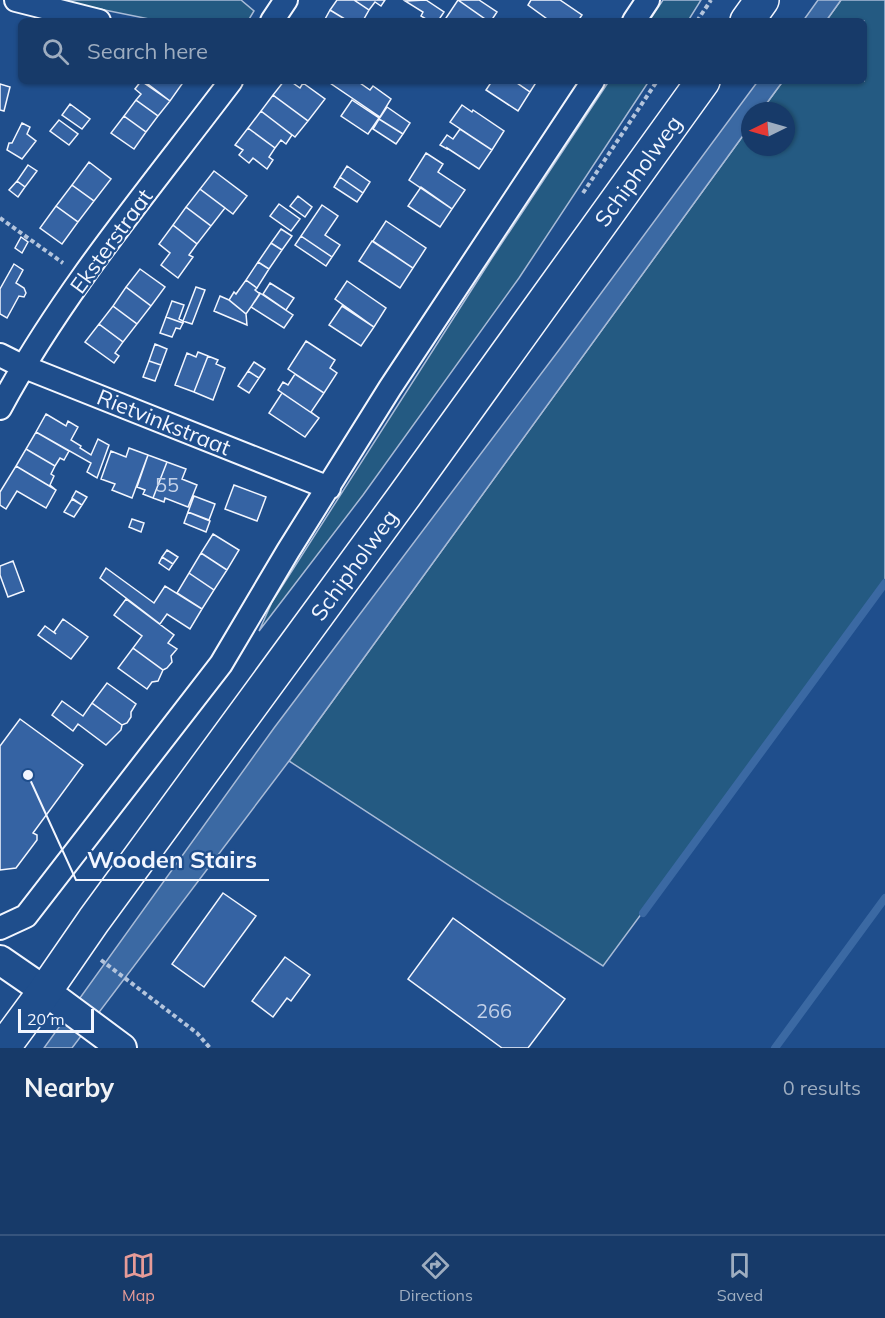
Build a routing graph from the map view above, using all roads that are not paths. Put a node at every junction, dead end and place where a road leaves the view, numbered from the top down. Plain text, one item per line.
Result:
1 (16, 0) edge
2 (648, 0) edge
3 (762, 0) edge
4 (87, 18) edge
5 (636, 18) edge
6 (749, 18) edge
7 (229, 84) edge
8 (591, 84) edge
9 (701, 84) edge
10 (0, 356) edge
11 (22, 366) junction
12 (0, 408) edge
13 (329, 488) junction
14 (0, 928) edge
15 (0, 960) edge
16 (53, 997) junction
17 (112, 1040) edge
18 (3, 1048) edge

1 - 4 street
2 - 5 street
3 - 6 main road
7 - 11 street, Eksterstraat
8 - 13 street
9 - 16 main road, Schipholweg
10 - 11 street, Rietvinkstraat
11 - 12 street, Eksterstraat
11 - 13 street, Rietvinkstraat
13 - 14 street
15 - 16 street
16 - 17 street
16 - 18 main road, Schipholweg

